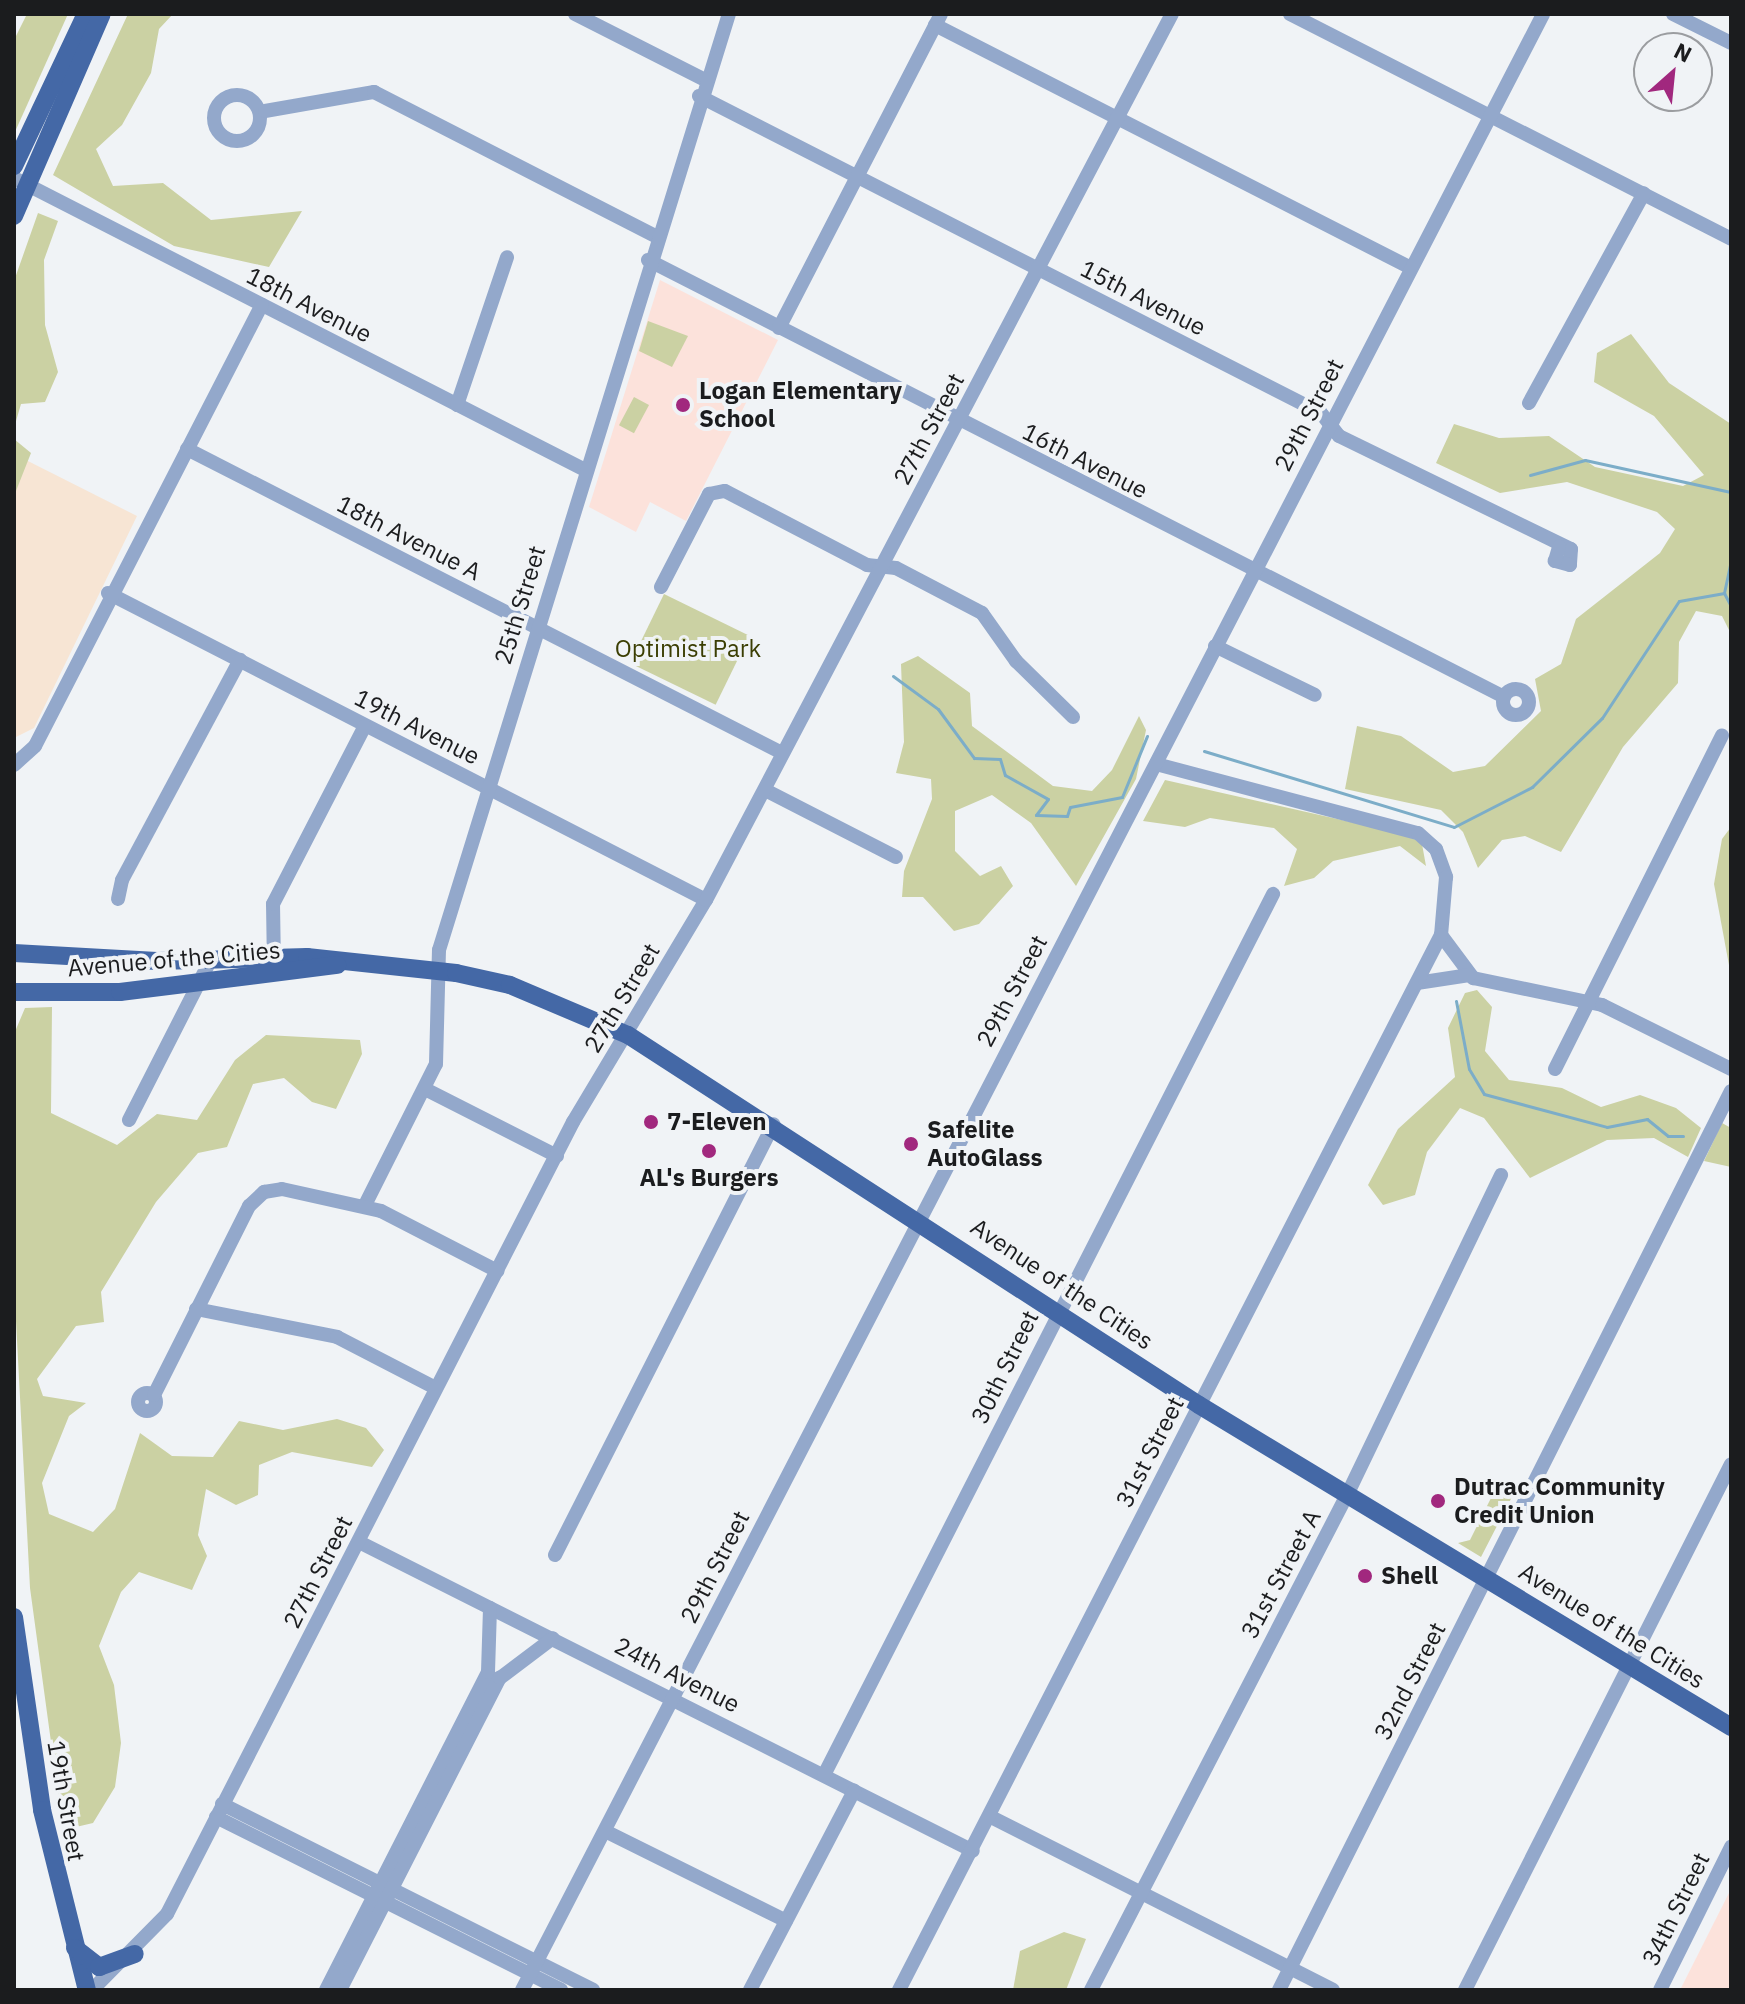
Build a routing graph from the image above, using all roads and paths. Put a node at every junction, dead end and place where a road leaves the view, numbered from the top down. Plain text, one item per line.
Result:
1 (86, 14) edge
2 (102, 14) edge
3 (575, 14) edge
4 (729, 14) edge
5 (1172, 14) edge
6 (1290, 14) edge
7 (1543, 14) edge
8 (1673, 14) edge
9 (938, 20) edge
10 (1731, 43) edge
11 (705, 80) junction
12 (699, 96) junction
13 (265, 111) dead end
14 (1491, 116) junction
15 (1117, 119) junction
16 (14, 166) edge
17 (857, 175) junction
18 (20, 182) edge
19 (1644, 193) junction
20 (14, 216) edge
21 (655, 236) junction
22 (1731, 239) edge
23 (507, 257) dead end
24 (648, 260) junction
25 (1411, 268) junction
26 (1038, 270) junction
27 (262, 305) junction
28 (779, 328) junction
29 (1529, 403) dead end
30 (457, 405) junction
31 (958, 420) junction
32 (1329, 424) junction
33 (187, 449) junction
34 (585, 470) junction
35 (1559, 547) dead end
36 (880, 566) junction
37 (1253, 570) junction
38 (661, 587) dead end
39 (108, 593) junction
40 (536, 629) junction
41 (1215, 646) junction
42 (240, 660) junction
43 (1315, 695) dead end
44 (1504, 697) dead end
45 (1073, 717) dead end
46 (365, 726) junction
47 (1722, 735) dead end
48 (782, 753) junction
49 (1156, 764) junction
50 (14, 765) edge
51 (485, 787) junction
52 (765, 790) junction
53 (896, 857) dead end
54 (1273, 894) dead end
55 (118, 899) dead end
56 (706, 900) junction
57 (1441, 935) junction
58 (14, 941) edge
59 (14, 953) edge
60 (211, 959) junction
61 (273, 965) junction
62 (436, 970) junction
63 (1469, 975) junction
64 (201, 979) junction
65 (1417, 983) junction
66 (14, 992) edge
67 (55, 993) junction
68 (1589, 1001) junction
69 (14, 1004) edge
70 (628, 1035) junction
71 (1555, 1069) dead end
72 (1731, 1069) edge
73 (425, 1089) junction
74 (1731, 1091) edge
75 (129, 1120) dead end
76 (774, 1124) junction
77 (557, 1156) junction
78 (1501, 1175) dead end
79 (365, 1205) junction
80 (918, 1218) junction
81 (497, 1271) junction
82 (196, 1309) junction
83 (1057, 1309) junction
84 (436, 1388) junction
85 (154, 1395) dead end
86 (1199, 1405) junction
87 (1731, 1464) edge
88 (1348, 1493) junction
89 (359, 1542) junction
90 (555, 1555) dead end
91 (1487, 1577) junction
92 (490, 1608) junction
93 (14, 1617) edge
94 (553, 1638) junction
95 (1631, 1665) junction
96 (673, 1698) junction
97 (1731, 1727) edge
98 (824, 1775) junction
99 (854, 1791) junction
100 (219, 1810) junction
101 (991, 1817) junction
102 (605, 1831) junction
103 (1731, 1847) edge
104 (973, 1851) junction
105 (384, 1892) junction
106 (1139, 1892) junction
107 (786, 1921) junction
108 (74, 1948) junction
109 (135, 1954) junction
110 (534, 1968) junction
111 (1290, 1968) junction
112 (90, 1990) edge
113 (326, 1990) edge
114 (340, 1990) edge
115 (522, 1990) edge
116 (561, 1990) edge
117 (593, 1990) edge
118 (750, 1990) edge
119 (899, 1990) edge
120 (1091, 1990) edge
121 (1279, 1990) edge
122 (1333, 1990) edge
123 (1465, 1990) edge
124 (1660, 1990) edge

1 - 16 main road
2 - 18 main road
3 - 11 street
4 - 11 street, 25th Street
5 - 15 street, 27th Street
6 - 14 street
7 - 14 street, 29th Street
8 - 10 street
9 - 15 street
9 - 17 street
11 - 12 street, 25th Street
12 - 17 street, 15th Avenue
12 - 21 street, 25th Street
13 - 21 street
14 - 19 street
14 - 25 street, 29th Street
15 - 25 street
15 - 26 street, 27th Street
17 - 26 street, 15th Avenue
17 - 28 street
18 - 20 main road
18 - 27 street, 18th Avenue
19 - 22 street
19 - 29 street
21 - 24 street, 25th Street
23 - 30 street
24 - 28 street, 16th Avenue
24 - 34 street, 25th Street
25 - 32 street, 29th Street
26 - 31 street, 27th Street
26 - 32 street, 15th Avenue
27 - 30 street, 18th Avenue
27 - 33 street
28 - 31 street, 16th Avenue
30 - 34 street, 18th Avenue
31 - 36 street, 27th Street
31 - 37 street, 16th Avenue
32 - 35 street, 15th Avenue
32 - 37 street, 29th Street
33 - 39 street
33 - 40 street, 18th Avenue A
34 - 40 street, 25th Street
36 - 38 street
36 - 45 street
36 - 48 street, 27th Street
37 - 41 street, 29th Street
37 - 44 street, 16th Avenue
39 - 42 street, 19th Avenue
39 - 50 street
40 - 48 street, 18th Avenue A
40 - 51 street, 25th Street
41 - 43 street
41 - 49 street, 29th Street
42 - 46 street, 19th Avenue
42 - 55 street
46 - 51 street, 19th Avenue
46 - 61 street
47 - 68 street
48 - 52 street, 27th Street
49 - 57 street
49 - 80 street, 29th Street
51 - 56 street, 19th Avenue
51 - 62 street, 25th Street
52 - 53 street
52 - 56 street, 27th Street
54 - 83 street, 30th Street
56 - 70 street, 27th Street
57 - 63 street
57 - 65 street, 31st Street
58 - 60 main road
59 - 60 main road, Avenue of the Cities
60 - 61 main road, Avenue of the Cities
60 - 64 street
61 - 62 main road, Avenue of the Cities
61 - 64 main road, Avenue of the Cities
62 - 70 main road, Avenue of the Cities
62 - 73 street, 25th Street
63 - 65 street
63 - 68 street
64 - 67 main road, Avenue of the Cities
64 - 75 street
65 - 86 street, 31st Street
66 - 67 main road, Avenue of the Cities
67 - 69 main road
68 - 71 street
68 - 72 street
70 - 76 main road, Avenue of the Cities
70 - 77 street, 27th Street
73 - 77 street
73 - 79 street, 25th Street
74 - 91 street, 32nd Street
76 - 80 main road, Avenue of the Cities
76 - 90 street
77 - 81 street, 27th Street
78 - 88 street, 31st Street A
79 - 81 street
79 - 82 street
80 - 83 main road, Avenue of the Cities
80 - 96 street, 29th Street
81 - 84 street, 27th Street
82 - 84 street
82 - 85 street
83 - 86 main road, Avenue of the Cities
83 - 98 street, 30th Street
84 - 89 street, 27th Street
86 - 88 main road, Avenue of the Cities
86 - 101 street, 31st Street
87 - 95 street
88 - 91 main road, Avenue of the Cities
88 - 106 street, 31st Street A
89 - 92 street, 24th Avenue
89 - 100 street, 27th Street
91 - 95 main road, Avenue of the Cities
91 - 111 street, 32nd Street
92 - 94 street, 24th Avenue
92 - 105 street
93 - 108 main road, 19th Street
94 - 96 street, 24th Avenue
94 - 105 street
95 - 97 main road, Avenue of the Cities
95 - 123 street
96 - 98 street, 24th Avenue
96 - 102 street, 29th Street
98 - 99 street, 24th Avenue
99 - 104 street, 24th Avenue
99 - 107 street
100 - 105 street
100 - 109 street, 27th Street
101 - 104 street, 31st Street
101 - 106 street
102 - 107 street
102 - 110 street, 29th Street
103 - 124 street, 34th Street
104 - 119 street, 31st Street
105 - 110 street
105 - 113 street
105 - 114 street
106 - 111 street
106 - 120 street, 31st Street A
107 - 118 street
108 - 109 main road
108 - 112 main road, 19th Street
109 - 112 street, 27th Street
110 - 115 street, 29th Street
110 - 116 street
110 - 117 street
111 - 121 street, 32nd Street
111 - 122 street

